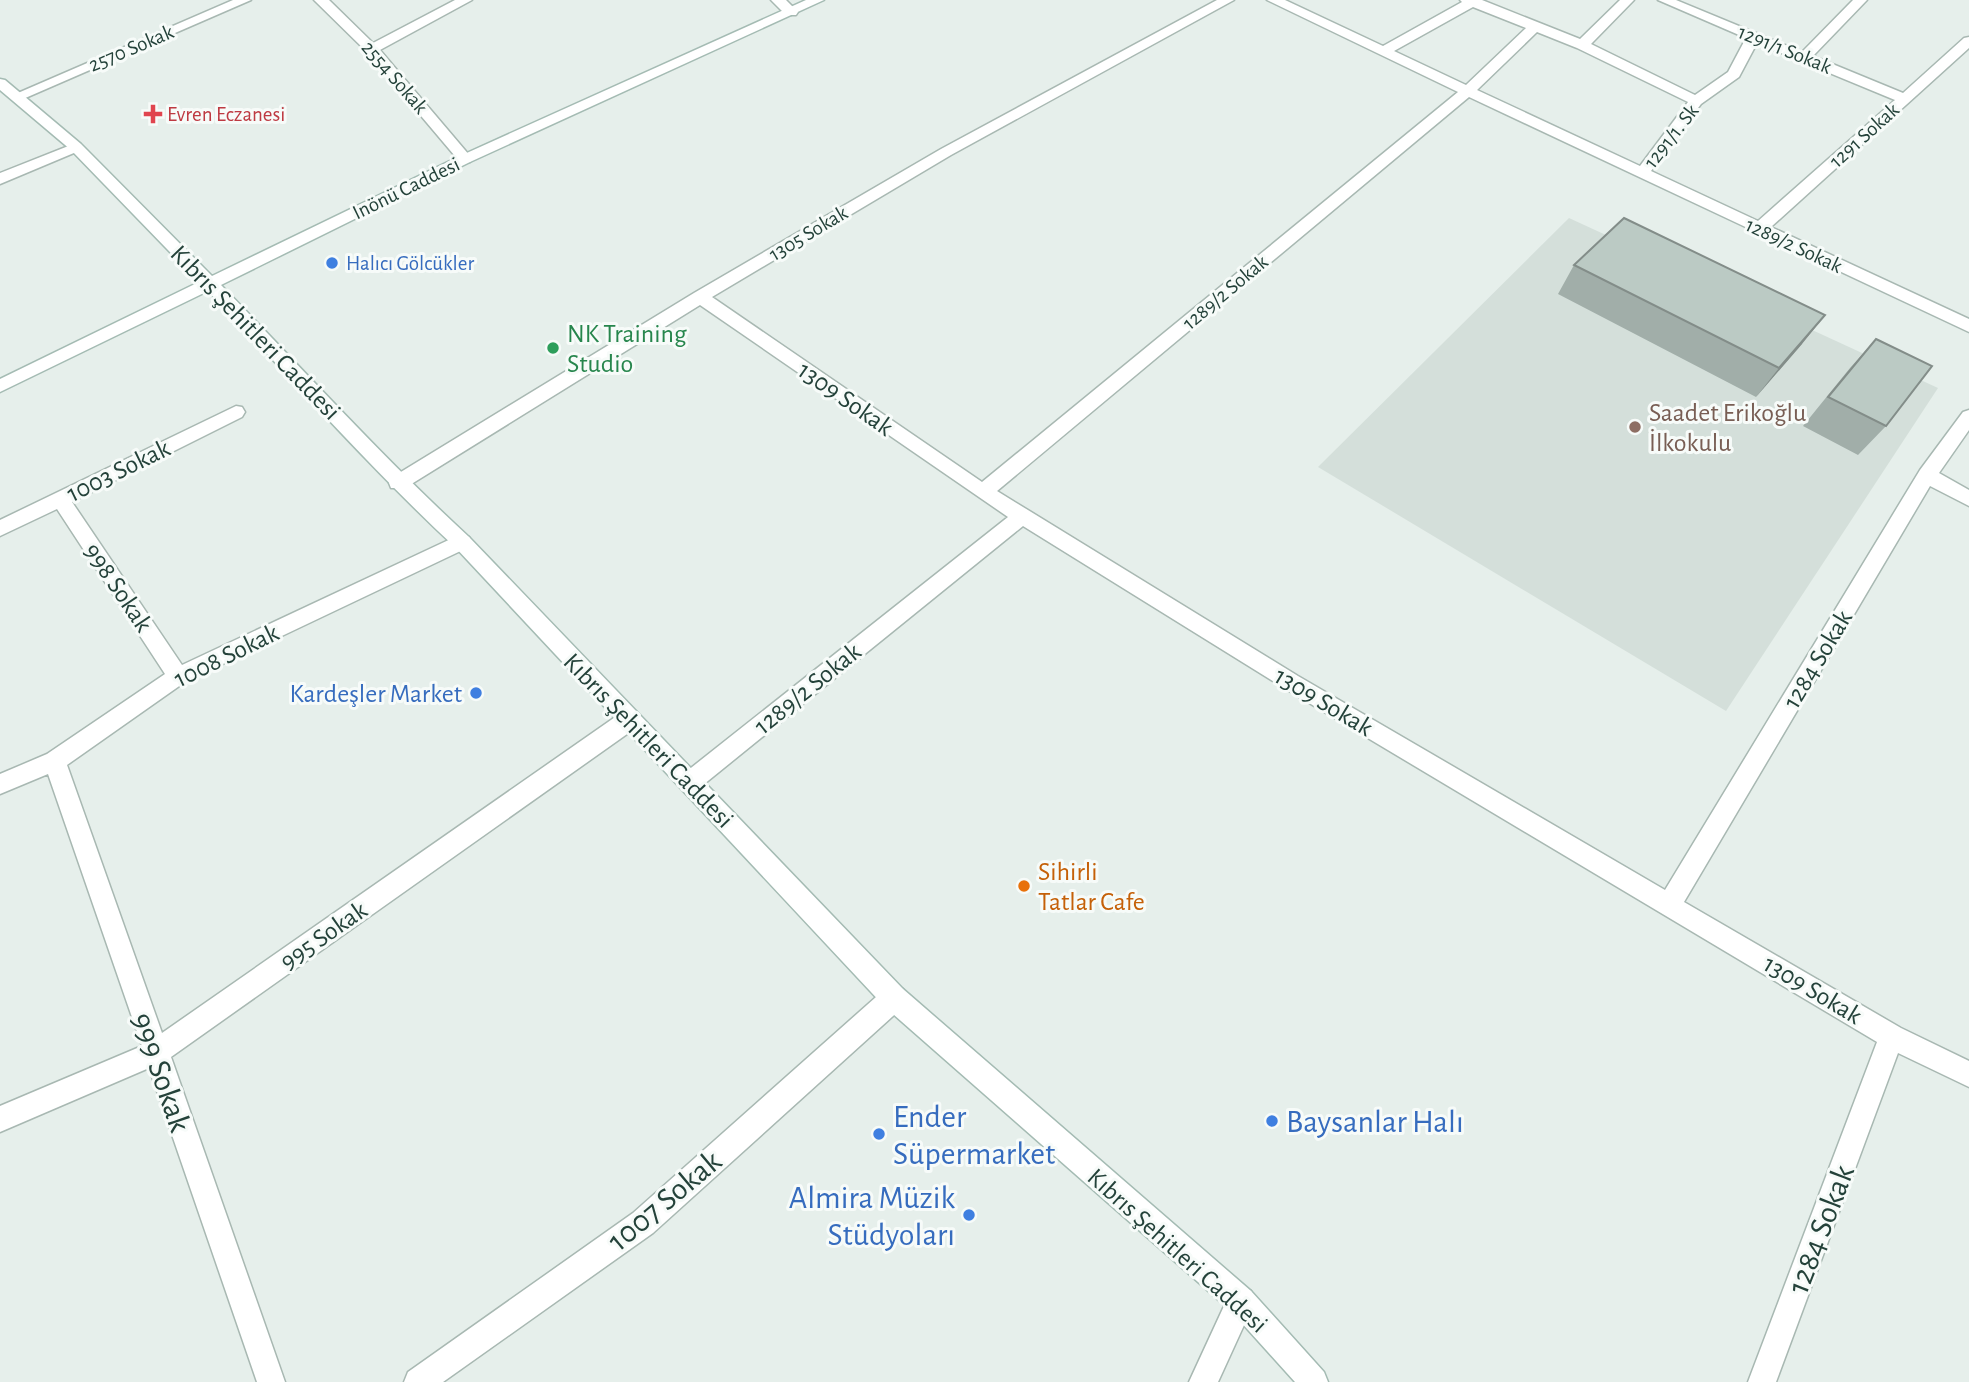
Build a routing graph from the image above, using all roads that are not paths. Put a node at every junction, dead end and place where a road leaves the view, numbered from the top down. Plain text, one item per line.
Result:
1 (243, 0) edge
2 (321, 0) edge
3 (465, 0) edge
4 (778, 0) edge
5 (817, 0) edge
6 (1227, 0) edge
7 (1274, 0) edge
8 (1627, 0) edge
9 (1665, 0) edge
10 (1860, 0) edge
11 (1472, 1) edge
12 (791, 12) junction
13 (1535, 26) junction
14 (1754, 36) junction
15 (1969, 41) edge
16 (1582, 45) junction
17 (372, 49) junction
18 (1382, 52) junction
19 (1805, 57) junction
20 (9, 89) edge
21 (1466, 92) junction
22 (1905, 99) junction
23 (1696, 102) junction
24 (76, 147) junction
25 (465, 159) junction
26 (1641, 174) junction
27 (0, 179) edge
28 (1759, 229) junction
29 (210, 284) junction
30 (700, 297) junction
31 (1969, 326) edge
32 (0, 386) edge
33 (236, 412) dead end
34 (1969, 417) edge
35 (1927, 475) junction
36 (398, 483) junction
37 (983, 492) junction
38 (59, 498) junction
39 (1969, 499) edge
40 (1022, 516) junction
41 (0, 529) edge
42 (462, 542) junction
43 (178, 676) junction
44 (629, 720) junction
45 (55, 761) junction
46 (690, 782) junction
47 (0, 784) edge
48 (1670, 904) junction
49 (894, 998) junction
50 (1892, 1037) junction
51 (155, 1053) junction
52 (1969, 1074) edge
53 (0, 1119) edge
54 (1241, 1301) junction
55 (271, 1382) edge
56 (418, 1382) edge
57 (1202, 1382) edge
58 (1314, 1382) edge
59 (1762, 1382) edge

1 - 20 street, 2570 Sokak
2 - 17 street, 2554 Sokak
3 - 17 street
4 - 12 street
5 - 12 street, Inönü Caddesi
6 - 30 street, 1305 Sokak
7 - 18 street, 1289/2 Sokak
8 - 16 street
9 - 14 street, 1291/1 Sokak
10 - 19 street
11 - 13 street
11 - 18 street
12 - 25 street, Inönü Caddesi
13 - 16 street
13 - 21 street
14 - 19 street, 1291/1 Sokak
14 - 23 street, 1291/1. Sk
15 - 22 street, 1291 Sokak
16 - 23 street
17 - 25 street, 2554 Sokak
18 - 21 street, 1289/2 Sokak
19 - 22 street, 1291/1 Sokak
20 - 24 street, Kıbrıs Şehitleri Caddesi
21 - 26 street, 1289/2 Sokak
21 - 37 street, 1289/2 Sokak
22 - 28 street, 1291 Sokak
23 - 26 street, 1291/1. Sk
24 - 27 street
24 - 29 street, Kıbrıs Şehitleri Caddesi
25 - 29 street, Inönü Caddesi
26 - 28 street, 1289/2 Sokak
28 - 31 street, 1289/2 Sokak
29 - 32 street, Inönü Caddesi
29 - 36 street, Kıbrıs Şehitleri Caddesi
30 - 36 street, 1305 Sokak
30 - 37 street, 1309 Sokak
33 - 38 street, 1003 Sokak
34 - 35 street, 1284 Sokak
35 - 39 street
35 - 48 street, 1284 Sokak
36 - 42 street, Kıbrıs Şehitleri Caddesi
37 - 40 street, 1309 Sokak
38 - 41 street, 1003 Sokak
38 - 43 street, 998 Sokak
40 - 46 street, 1289/2 Sokak
40 - 48 street, 1309 Sokak
42 - 43 street, 1008 Sokak
42 - 44 street, Kıbrıs Şehitleri Caddesi
43 - 45 street, 1008 Sokak
44 - 46 street, Kıbrıs Şehitleri Caddesi
44 - 51 street, 995 Sokak
45 - 47 street, 1008 Sokak
45 - 51 street, 999 Sokak
46 - 49 street, Kıbrıs Şehitleri Caddesi
48 - 50 street, 1309 Sokak
49 - 54 street, Kıbrıs Şehitleri Caddesi
49 - 56 street, 1007 Sokak
50 - 52 street, 1309 Sokak
50 - 59 street, 1284 Sokak
51 - 53 street, 995 Sokak
51 - 55 street, 999 Sokak
54 - 57 street
54 - 58 street, Kıbrıs Şehitleri Caddesi

